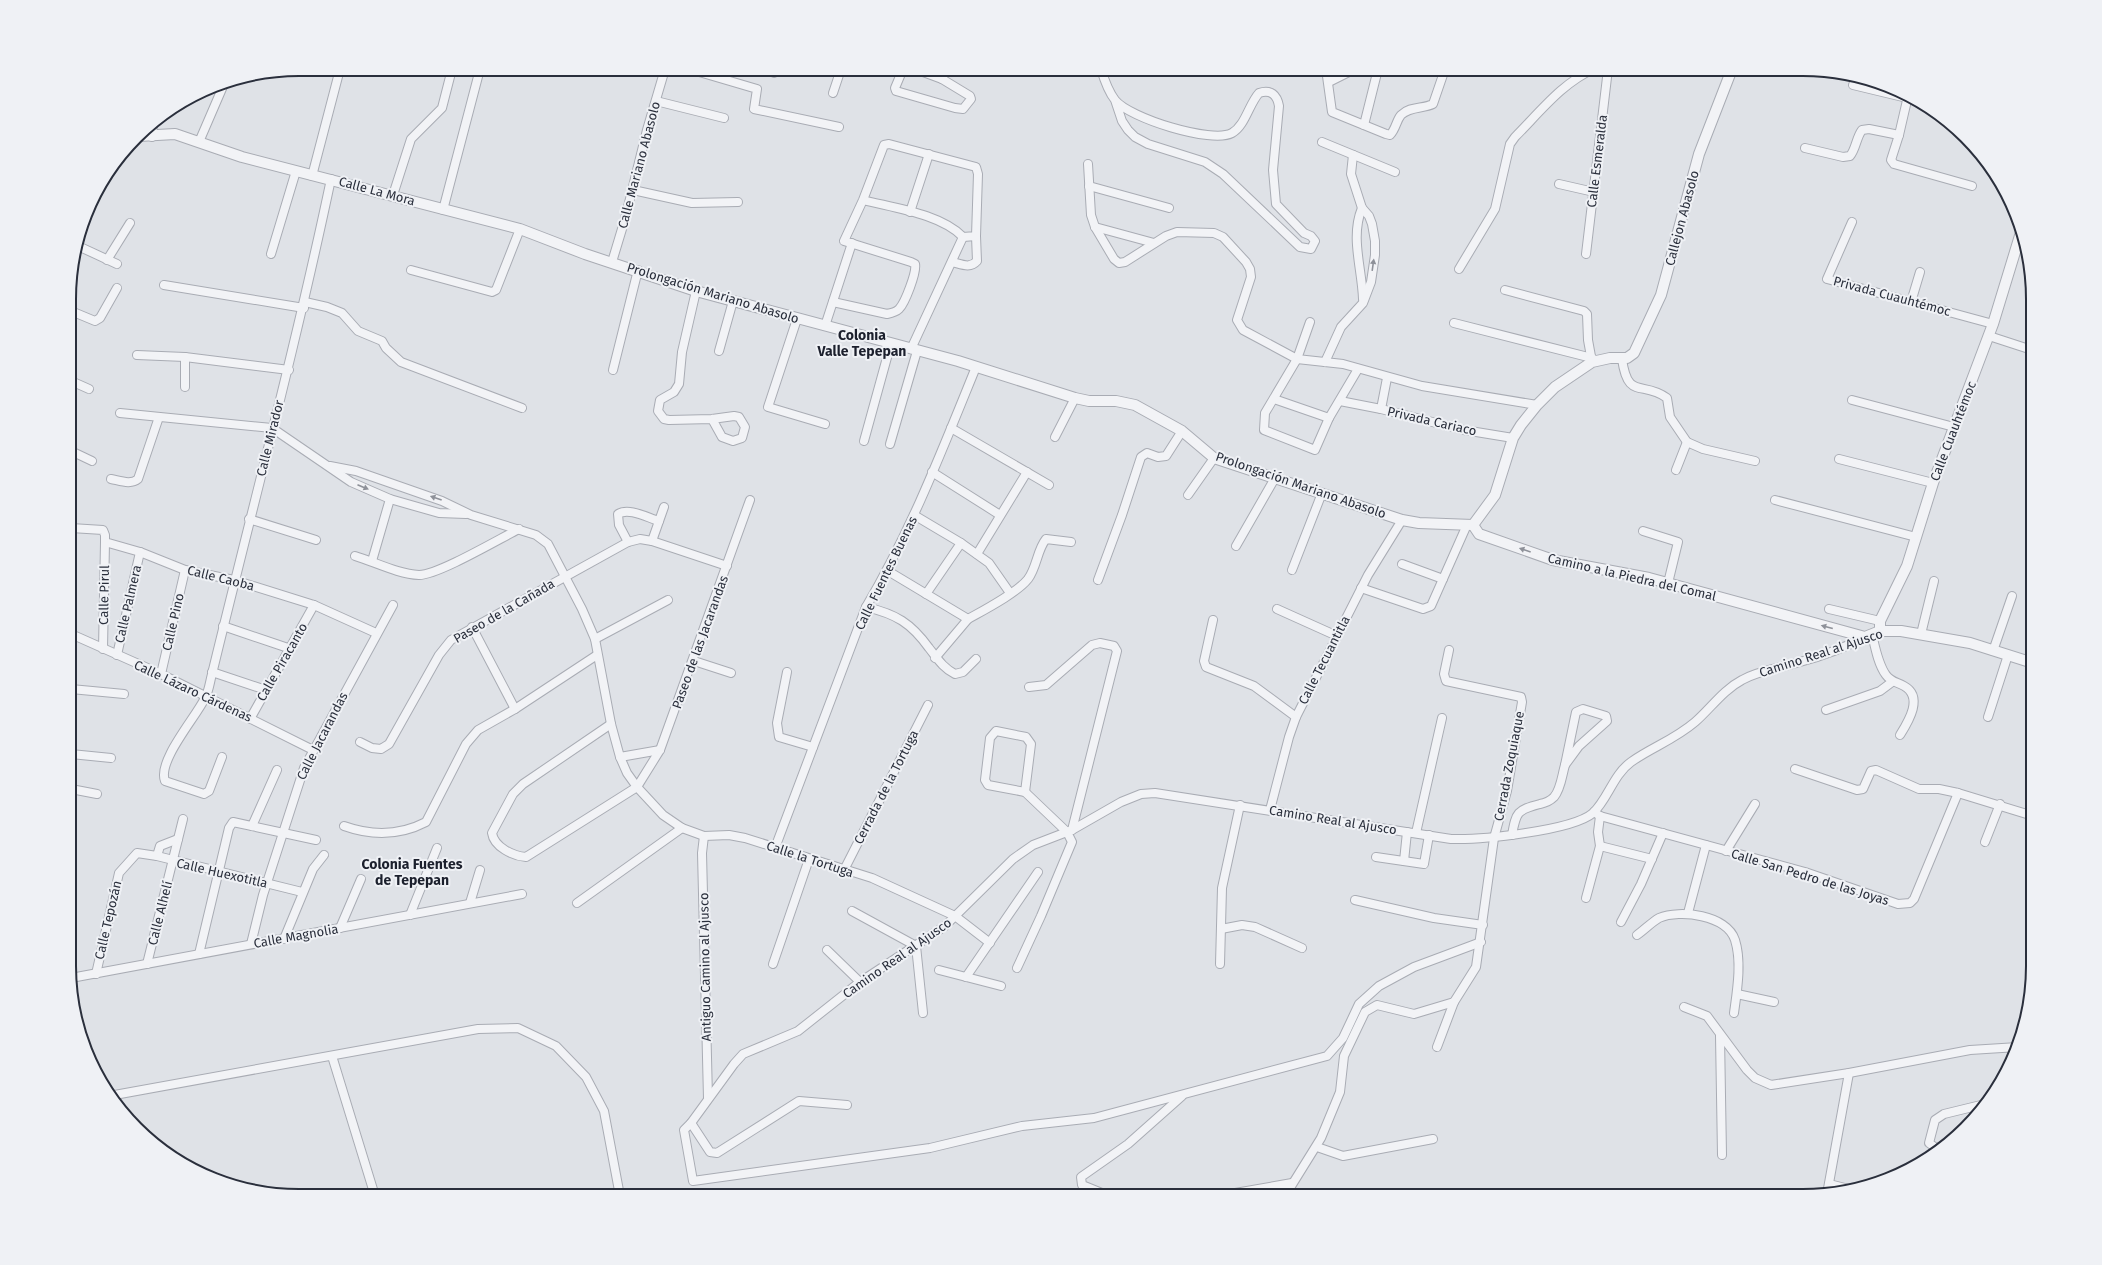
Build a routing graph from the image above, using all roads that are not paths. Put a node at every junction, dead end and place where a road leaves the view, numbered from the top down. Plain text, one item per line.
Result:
1 (338, 76) edge
2 (450, 76) edge
3 (478, 76) edge
4 (663, 76) edge
5 (713, 76) edge
6 (839, 76) edge
7 (900, 76) edge
8 (936, 76) edge
9 (1104, 76) edge
10 (1328, 76) edge
11 (1341, 76) edge
12 (1376, 76) edge
13 (1443, 76) edge
14 (1580, 76) edge
15 (1607, 76) edge
16 (1729, 76) edge
17 (942, 78) joint
18 (1329, 82) junction
19 (1853, 85) dead end
20 (221, 90) edge
21 (833, 93) dead end
22 (1888, 93) edge
23 (1115, 100) junction
24 (656, 101) junction
25 (1907, 102) edge
26 (724, 118) dead end
27 (1364, 125) junction
28 (839, 127) dead end
29 (152, 131) edge
30 (1898, 135) junction
31 (146, 137) edge
32 (152, 137) junction
33 (199, 142) junction
34 (1322, 142) dead end
35 (1805, 148) dead end
36 (929, 154) junction
37 (1353, 155) junction
38 (1088, 164) dead end
39 (296, 171) junction
40 (1395, 172) dead end
41 (312, 176) junction
42 (331, 179) junction
43 (1559, 184) dead end
44 (1090, 186) junction
45 (1972, 186) dead end
46 (633, 190) junction
47 (1594, 192) junction
48 (393, 195) junction
49 (863, 200) junction
50 (738, 202) dead end
51 (1169, 208) dead end
52 (1362, 208) junction
53 (443, 210) junction
54 (910, 212) junction
55 (1852, 222) dead end
56 (130, 223) dead end
57 (1095, 227) junction
58 (520, 229) junction
59 (976, 236) junction
60 (963, 237) junction
61 (852, 243) junction
62 (1154, 243) junction
63 (2020, 247) edge
64 (82, 248) edge
65 (271, 254) dead end
66 (1586, 254) dead end
67 (107, 260) junction
68 (612, 262) junction
69 (952, 262) junction
70 (117, 264) dead end
71 (1459, 269) dead end
72 (411, 270) dead end
73 (638, 270) junction
74 (1920, 272) dead end
75 (164, 284) dead end
76 (117, 288) dead end
77 (696, 290) junction
78 (1505, 290) dead end
79 (733, 300) junction
80 (833, 302) junction
81 (1912, 302) junction
82 (1363, 303) junction
83 (304, 305) junction
84 (76, 313) edge
85 (797, 319) junction
86 (1310, 322) dead end
87 (1454, 322) dead end
88 (1993, 324) junction
89 (825, 326) junction
90 (1989, 336) junction
91 (890, 343) junction
92 (2026, 348) edge
93 (914, 350) junction
94 (719, 352) dead end
95 (137, 355) dead end
96 (185, 357) junction
97 (1297, 359) junction
98 (1622, 359) junction
99 (1592, 360) junction
100 (1325, 362) junction
101 (976, 366) junction
102 (1358, 369) junction
103 (289, 370) junction
104 (613, 370) dead end
105 (1387, 378) junction
106 (76, 383) edge
107 (185, 387) dead end
108 (89, 389) dead end
109 (1074, 398) junction
110 (1274, 399) junction
111 (1852, 400) dead end
112 (1340, 401) junction
113 (1537, 405) junction
114 (522, 408) dead end
115 (1381, 409) junction
116 (120, 413) dead end
117 (159, 417) junction
118 (1329, 418) junction
119 (712, 419) dead end
120 (825, 424) dead end
121 (272, 428) junction
122 (951, 428) junction
123 (1954, 428) junction
124 (1182, 431) junction
125 (1055, 437) dead end
126 (1514, 438) junction
127 (864, 441) dead end
128 (1687, 442) junction
129 (890, 444) dead end
130 (76, 456) edge
131 (1214, 458) junction
132 (1839, 458) dead end
133 (92, 461) dead end
134 (1755, 462) dead end
135 (330, 466) junction
136 (1676, 470) dead end
137 (932, 472) junction
138 (1028, 472) junction
139 (1274, 478) junction
140 (111, 479) dead end
141 (1933, 483) junction
142 (1049, 485) dead end
143 (1322, 493) junction
144 (1188, 495) dead end
145 (390, 499) junction
146 (750, 500) dead end
147 (1775, 500) dead end
148 (664, 506) dead end
149 (471, 515) junction
150 (914, 515) junction
151 (1000, 515) junction
152 (249, 519) junction
153 (1402, 520) junction
154 (659, 521) junction
155 (1470, 526) junction
156 (76, 528) edge
157 (519, 529) junction
158 (1643, 531) dead end
159 (1916, 537) junction
160 (316, 540) dead end
161 (652, 541) junction
162 (105, 542) junction
163 (628, 542) junction
164 (1071, 542) dead end
165 (961, 543) junction
166 (1236, 546) dead end
167 (140, 552) junction
168 (977, 554) junction
169 (355, 556) dead end
170 (372, 561) junction
171 (1402, 564) dead end
172 (727, 566) junction
173 (186, 570) junction
174 (1292, 570) dead end
175 (888, 571) junction
176 (565, 576) junction
177 (1443, 579) junction
178 (234, 580) junction
179 (1098, 580) dead end
180 (1934, 581) dead end
181 (1668, 583) junction
182 (1361, 588) junction
183 (1010, 593) junction
184 (926, 594) junction
185 (2012, 596) dead end
186 (668, 600) dead end
187 (314, 605) junction
188 (393, 605) dead end
189 (866, 607) junction
190 (1277, 609) dead end
191 (1829, 609) dead end
192 (968, 619) junction
193 (1213, 620) dead end
194 (223, 626) junction
195 (472, 627) junction
196 (1874, 631) junction
197 (376, 633) junction
198 (1921, 634) junction
199 (76, 636) edge
200 (1337, 636) junction
201 (595, 639) junction
202 (103, 649) junction
203 (291, 649) junction
204 (1449, 650) dead end
205 (1993, 651) junction
206 (117, 655) junction
207 (2008, 655) junction
208 (597, 656) junction
209 (936, 658) junction
210 (976, 659) dead end
211 (694, 661) junction
212 (2026, 661) edge
213 (212, 672) junction
214 (787, 672) dead end
215 (731, 673) dead end
216 (161, 674) junction
217 (1892, 682) junction
218 (1029, 686) dead end
219 (76, 689) edge
220 (266, 690) junction
221 (124, 694) dead end
222 (206, 697) junction
223 (928, 705) dead end
224 (515, 709) junction
225 (1826, 710) dead end
226 (1296, 717) junction
227 (1988, 717) dead end
228 (250, 718) junction
229 (1442, 718) dead end
230 (611, 724) junction
231 (1900, 735) dead end
232 (360, 742) dead end
233 (813, 748) junction
234 (313, 750) junction
235 (660, 750) junction
236 (76, 754) edge
237 (222, 757) dead end
238 (620, 757) junction
239 (111, 758) dead end
240 (1565, 765) junction
241 (1795, 769) dead end
242 (277, 770) dead end
243 (637, 787) junction
244 (76, 791) edge
245 (1025, 792) junction
246 (1958, 793) junction
247 (97, 794) dead end
248 (1755, 804) dead end
249 (2000, 804) junction
250 (1240, 805) junction
251 (1270, 810) junction
252 (1597, 814) junction
253 (2026, 814) edge
254 (184, 819) dead end
255 (252, 826) junction
256 (344, 826) dead end
257 (682, 828) junction
258 (1070, 831) junction
259 (1412, 832) junction
260 (283, 833) junction
261 (1663, 833) junction
262 (1429, 835) junction
263 (1512, 835) junction
264 (704, 836) junction
265 (1494, 838) junction
266 (178, 839) junction
267 (316, 840) dead end
268 (1985, 842) dead end
269 (1600, 846) junction
270 (1706, 846) junction
271 (437, 848) dead end
272 (775, 848) junction
273 (1726, 851) junction
274 (141, 853) joint
275 (324, 855) dead end
276 (156, 856) junction
277 (1376, 857) dead end
278 (809, 859) junction
279 (1652, 859) junction
280 (173, 861) junction
281 (1404, 861) junction
282 (480, 870) dead end
283 (844, 870) junction
284 (1038, 872) dead end
285 (219, 873) junction
286 (361, 879) dead end
287 (266, 883) junction
288 (302, 892) junction
289 (522, 894) dead end
290 (1586, 898) dead end
291 (1355, 900) dead end
292 (470, 903) junction
293 (577, 903) dead end
294 (852, 911) dead end
295 (1688, 913) junction
296 (410, 915) junction
297 (955, 916) junction
298 (1621, 922) dead end
299 (1483, 925) junction
300 (340, 928) junction
301 (1221, 929) junction
302 (1638, 935) dead end
303 (284, 939) junction
304 (1481, 942) junction
305 (990, 943) junction
306 (251, 944) junction
307 (916, 946) junction
308 (1302, 948) dead end
309 (827, 950) dead end
310 (199, 954) junction
311 (147, 964) junction
312 (773, 964) dead end
313 (1220, 964) dead end
314 (1017, 968) dead end
315 (939, 970) dead end
316 (96, 974) junction
317 (76, 977) edge
318 (966, 977) junction
319 (860, 982) junction
320 (1001, 986) dead end
321 (1737, 994) junction
322 (1454, 1002) junction
323 (1774, 1002) dead end
324 (1684, 1007) dead end
325 (923, 1013) dead end
326 (1734, 1013) dead end
327 (1720, 1036) junction
328 (1437, 1047) dead end
329 (2010, 1050) edge
330 (332, 1056) junction
331 (1849, 1073) junction
332 (1185, 1094) junction
333 (117, 1095) edge
334 (708, 1098) junction
335 (847, 1105) dead end
336 (1977, 1106) edge
337 (691, 1123) junction
338 (1433, 1139) dead end
339 (1934, 1146) edge
340 (1317, 1147) junction
341 (1722, 1156) dead end
342 (1292, 1183) junction
343 (1829, 1184) junction
344 (1838, 1186) edge
345 (1828, 1188) edge
346 (374, 1189) edge
347 (619, 1189) edge
348 (1094, 1189) edge
349 (1258, 1189) edge
350 (1289, 1189) edge

1 - 41 street
2 - 48 street
3 - 53 street
4 - 24 street, Calle Mariano Abasolo
5 - 28 street
6 - 21 street
7 - 17 street
8 - 17 street
9 - 23 street
10 - 18 street
11 - 18 street
12 - 27 street
13 - 27 street
14 - 71 street
15 - 47 street, Calle Esmeralda
16 - 98 street, Callejon Abasolo
18 - 27 street
19 - 22 street
20 - 33 street
23 - 23 street
24 - 26 street
24 - 46 street, Calle Mariano Abasolo
25 - 30 street
29 - 32 street
30 - 35 street
30 - 45 street
31 - 32 street, Calle La Mora
32 - 33 street, Calle La Mora
33 - 39 street, Calle La Mora
34 - 37 street
36 - 49 street
36 - 54 street
36 - 59 street
37 - 40 street
37 - 52 street
38 - 44 street
39 - 41 street, Calle La Mora
39 - 65 street
41 - 42 street, Calle La Mora
42 - 48 street, Calle La Mora
42 - 83 street, Calle Mirador
43 - 47 street
44 - 51 street
44 - 57 street
46 - 50 street
46 - 68 street, Calle Mariano Abasolo
47 - 66 street, Calle Esmeralda
48 - 53 street, Calle La Mora
49 - 54 street
49 - 61 street
52 - 82 street
82 -> 52 street
53 - 58 street, Calle La Mora
54 - 60 street
55 - 81 street, Privada Cuauhtémoc
56 - 67 street
57 - 62 street
57 - 62 street
58 - 68 street, Calle La Mora
58 - 72 street
59 - 60 street
59 - 69 street
60 - 69 street
61 - 80 street
61 - 80 street
62 - 97 street
63 - 88 street, Calle Cuauhtémoc
64 - 67 street
67 - 70 street
68 - 73 street, Prolongación Mariano Abasolo
69 - 93 street
73 - 77 street, Prolongación Mariano Abasolo
73 - 104 street
74 - 81 street
75 - 83 street
76 - 84 street
77 - 79 street, Prolongación Mariano Abasolo
77 - 119 street
78 - 99 street
79 - 85 street, Prolongación Mariano Abasolo
79 - 94 street
80 - 89 street
81 - 88 street, Privada Cuauhtémoc
82 - 100 street
83 - 103 street, Calle Mirador
83 - 114 street
85 - 89 street, Prolongación Mariano Abasolo
85 - 120 street
86 - 97 street
87 - 99 street
88 - 90 street, Calle Cuauhtémoc
89 - 91 street, Prolongación Mariano Abasolo
90 - 92 street
90 - 123 street, Calle Cuauhtémoc
91 - 93 street, Prolongación Mariano Abasolo
91 - 127 street
93 - 101 street, Prolongación Mariano Abasolo
93 - 129 street
95 - 96 street
96 - 103 street
96 - 107 street
97 - 100 street
97 - 110 street
98 - 99 street
98 - 128 street
99 - 113 street
100 - 102 street
101 - 109 street, Prolongación Mariano Abasolo
101 - 122 street, Calle Fuentes Buenas
102 - 105 street
102 - 112 street
103 - 121 street, Calle Mirador
105 - 113 street
105 - 115 street, Privada Cariaco
106 - 108 street
109 - 124 street, Prolongación Mariano Abasolo
109 - 125 street
110 - 118 street
110 - 118 street
111 - 123 street
112 - 115 street
112 - 118 street
113 - 126 street
115 - 126 street, Privada Cariaco
116 - 117 street
117 - 121 street
117 - 140 street
121 - 135 street
121 - 152 street, Calle Mirador
122 - 137 street, Calle Fuentes Buenas
122 - 138 street
123 - 141 street, Calle Cuauhtémoc
124 - 131 street, Prolongación Mariano Abasolo
124 - 179 street
126 - 155 street
128 - 134 street
128 - 136 street
130 - 133 street
131 - 139 street, Prolongación Mariano Abasolo
131 - 144 street
132 - 141 street
135 -> 145 street
149 -> 135 street
137 - 150 street, Calle Fuentes Buenas
137 - 151 street
138 - 142 street
138 - 151 street
139 - 143 street, Prolongación Mariano Abasolo
139 - 166 street
141 - 159 street, Calle Cuauhtémoc
143 - 153 street, Prolongación Mariano Abasolo
143 - 174 street
145 - 149 street
145 - 170 street
146 - 172 street
147 - 159 street
148 - 154 street
149 - 157 street, Calle la Tortuga
150 - 165 street
150 - 175 street, Calle Fuentes Buenas
151 - 168 street
152 - 160 street
152 - 178 street, Calle Mirador
153 - 155 street, Prolongación Mariano Abasolo
153 - 182 street, Calle Tecuantitla
154 - 161 street
154 - 163 street
155 - 177 street
181 -> 155 street, Camino a la Piedra del Comal
156 - 162 street
157 - 170 street
157 - 176 street, Calle la Tortuga
158 - 181 street
159 - 196 street, Calle Cuauhtémoc
161 - 163 street, Paseo de las Jacarandas
161 - 172 street, Paseo de las Jacarandas
162 - 167 street, Calle Caoba
162 - 202 street, Calle Pirul
163 - 176 street, Paseo de las Jacarandas
164 - 183 street
165 - 168 street
165 - 184 street
167 - 173 street, Calle Caoba
167 - 206 street, Calle Palmera
168 - 183 street
169 - 170 street
171 - 177 street
172 - 211 street, Paseo de las Jacarandas
173 - 178 street, Calle Caoba
173 - 216 street, Calle Pino
175 - 184 street
175 - 189 street, Calle Fuentes Buenas
176 - 195 street, Paseo de la Cañada
176 - 201 street, Calle la Tortuga
177 - 182 street
178 - 187 street, Calle Caoba
178 - 194 street, Calle Mirador
180 - 198 street
196 -> 181 street, Camino a la Piedra del Comal
182 - 200 street, Calle Tecuantitla
183 - 192 street
184 - 192 street
185 - 205 street
186 - 201 street
187 - 197 street, Calle Caoba
187 - 203 street, Calle Piracanto
188 - 197 street, Calle Jacarandas
189 - 209 street
189 - 233 street, Calle Fuentes Buenas
190 - 200 street
191 - 196 street
192 - 209 street
193 - 226 street
194 - 203 street
194 - 213 street, Calle Mirador
195 - 224 street
195 - 232 street, Paseo de la Cañada
196 - 198 street, Camino Real al Ajusco
196 - 217 street
196 - 252 street, Camino Real al Ajusco
197 - 234 street, Calle Jacarandas
198 - 205 street, Camino Real al Ajusco
199 - 202 street, Calle Lázaro Cárdenas
200 - 226 street, Calle Tecuantitla
201 - 208 street, Calle la Tortuga
202 - 206 street, Calle Lázaro Cárdenas
203 - 220 street, Calle Piracanto
204 - 265 street, Cerrada Zoquiaque
205 - 207 street, Camino Real al Ajusco
206 - 216 street, Calle Lázaro Cárdenas
207 - 212 street, Camino Real al Ajusco
207 - 227 street
208 - 224 street
208 - 230 street, Calle la Tortuga
209 - 210 street
211 - 215 street
211 - 235 street, Paseo de las Jacarandas
213 - 220 street
213 - 222 street, Calle Mirador
214 - 233 street
216 - 222 street, Calle Lázaro Cárdenas
217 - 225 street
217 - 231 street
218 - 258 street
219 - 221 street
220 - 228 street, Calle Piracanto
222 - 228 street, Calle Lázaro Cárdenas
222 - 237 street, Calle Mirador
223 - 283 street, Cerrada de la Tortuga
224 - 256 street
226 - 251 street, Calle Tecuantitla
228 - 234 street, Calle Lázaro Cárdenas
229 - 259 street
230 - 238 street, Calle la Tortuga
230 - 243 street
233 - 272 street, Calle Fuentes Buenas
234 - 260 street, Calle Jacarandas
235 - 238 street
235 - 243 street, Paseo de las Jacarandas
236 - 239 street
238 - 243 street, Calle la Tortuga
240 - 240 street
240 - 263 street
241 - 246 street
242 - 255 street
243 - 257 street, Calle la Tortuga
244 - 247 street
245 - 245 street
245 - 258 street
246 - 249 street
246 - 273 street, Calle San Pedro de las Joyas
248 - 273 street
249 - 253 street
249 - 268 street
250 - 251 street, Camino Real al Ajusco
250 - 258 street, Camino Real al Ajusco
250 - 301 street
251 - 259 street, Camino Real al Ajusco
252 - 261 street, Calle San Pedro de las Joyas
252 - 263 street, Camino Real al Ajusco
252 - 269 street
254 - 266 street, Calle Alhelí
255 - 260 street
255 - 285 street
257 - 264 street, Calle la Tortuga
257 - 293 street
258 - 297 street, Camino Real al Ajusco
258 - 314 street
259 - 262 street, Camino Real al Ajusco
259 - 281 street
260 - 267 street
260 - 287 street, Calle Jacarandas
261 - 270 street, Calle San Pedro de las Joyas
261 - 279 street
262 - 265 street, Camino Real al Ajusco
262 - 281 street
263 - 265 street, Camino Real al Ajusco
264 - 272 street, Calle la Tortuga
264 - 334 street, Antiguo Camino al Ajusco
265 - 299 street, Cerrada Zoquiaque
266 - 276 street
266 - 280 street, Calle Alhelí
269 - 279 street
269 - 290 street
270 - 273 street, Calle San Pedro de las Joyas
270 - 295 street
271 - 296 street
272 - 278 street, Calle la Tortuga
274 - 276 street, Calle Huexotitla
274 - 316 street, Calle Tepozán
275 - 288 street
276 - 280 street, Calle Huexotitla
277 - 281 street
278 - 283 street, Calle la Tortuga
278 - 312 street
279 - 298 street
280 - 285 street, Calle Huexotitla
280 - 311 street, Calle Alhelí
282 - 292 street
283 - 297 street, Calle la Tortuga
284 - 305 street
285 - 287 street, Calle Huexotitla
285 - 310 street
286 - 300 street
287 - 288 street, Calle Huexotitla
287 - 306 street, Calle Jacarandas
288 - 303 street
289 - 292 street, Calle Magnolia
291 - 299 street
292 - 296 street, Calle Magnolia
294 - 307 street
295 - 302 street
295 - 321 street
296 - 300 street, Calle Magnolia
297 - 305 street, Calle la Tortuga
297 - 307 street, Camino Real al Ajusco
299 - 304 street, Cerrada Zoquiaque
300 - 303 street, Calle Magnolia
301 - 308 street
301 - 313 street
303 - 306 street, Calle Magnolia
304 - 322 street, Cerrada Zoquiaque
304 - 332 street
305 - 318 street
306 - 310 street, Calle Magnolia
307 - 319 street, Camino Real al Ajusco
307 - 325 street
309 - 319 street
310 - 311 street, Calle Magnolia
311 - 316 street, Calle Magnolia
315 - 318 street
316 - 317 street, Calle Magnolia
318 - 320 street
319 - 334 street, Camino Real al Ajusco
321 - 323 street
321 - 326 street
322 - 328 street, Cerrada Zoquiaque
322 - 340 street
324 - 327 street
327 - 331 street
327 - 341 street
329 - 331 street
330 - 333 street
330 - 346 street
330 - 347 street
331 - 343 street
332 - 337 street, Camino Real al Ajusco
332 - 348 street
334 - 337 street, Camino Real al Ajusco
335 - 337 street
336 - 339 street
338 - 340 street
340 - 342 street
342 - 349 street
342 - 350 street
343 - 344 street
343 - 345 street

